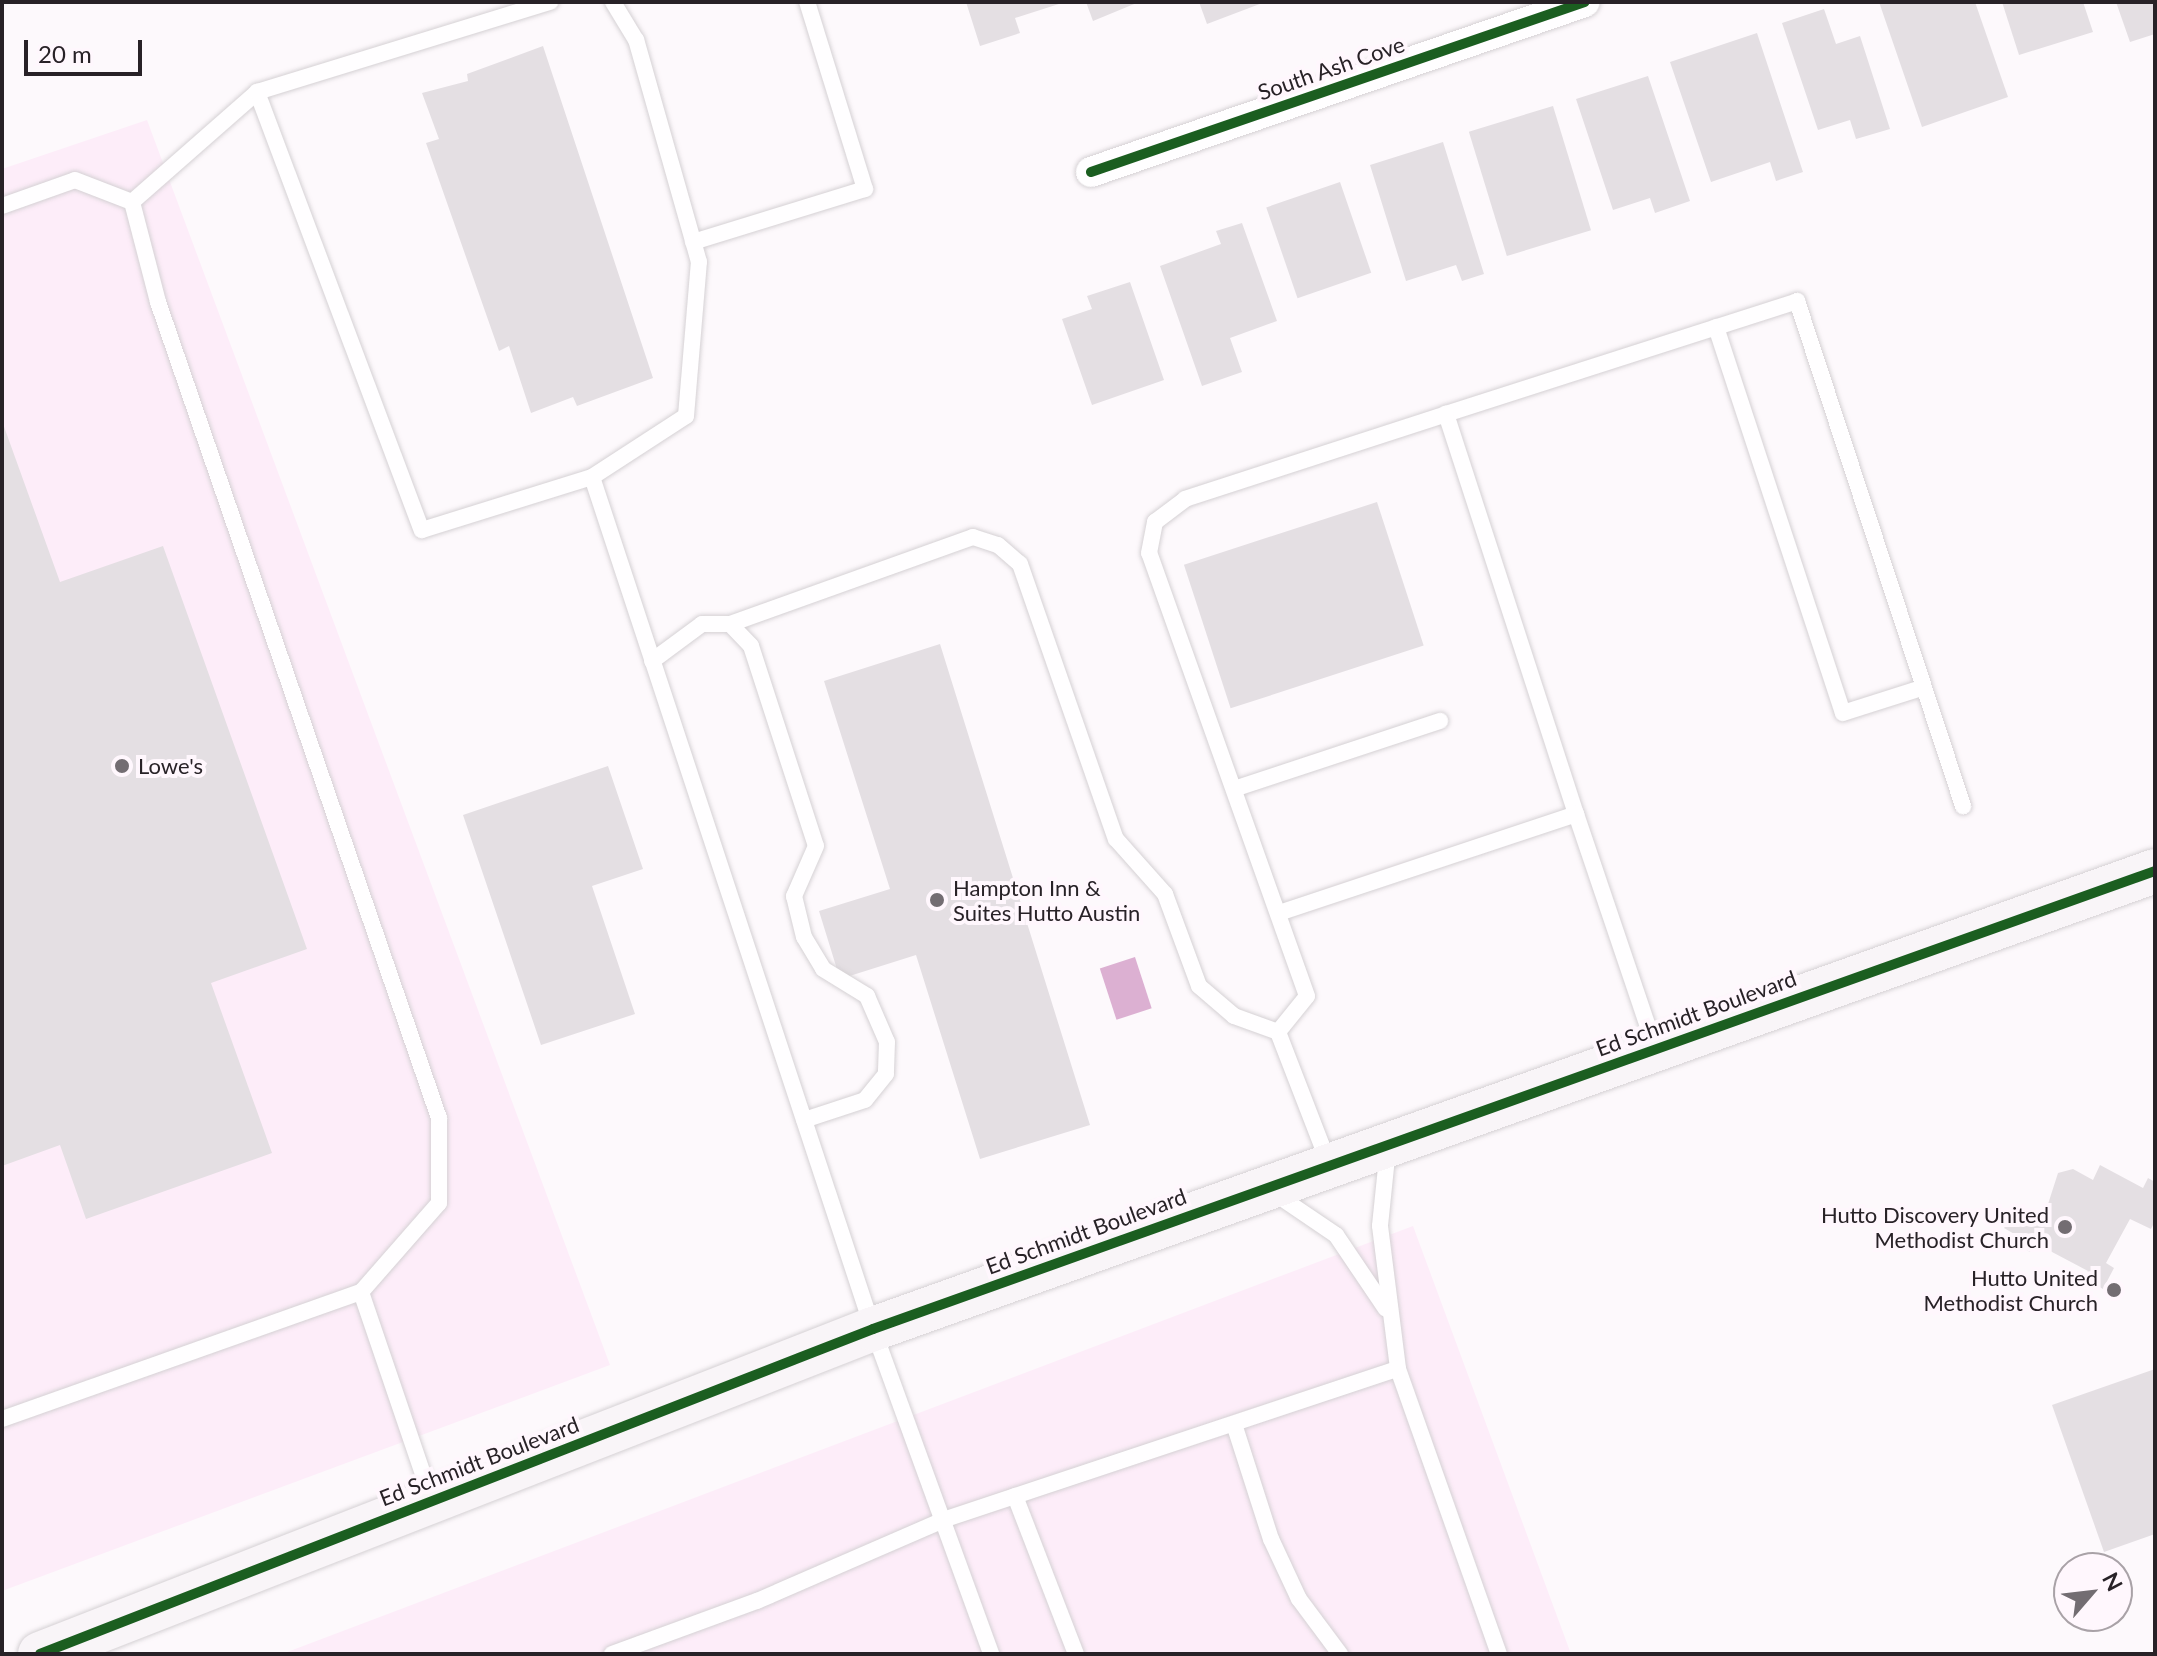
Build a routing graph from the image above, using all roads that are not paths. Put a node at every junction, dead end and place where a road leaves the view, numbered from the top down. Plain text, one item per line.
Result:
1 (550, 2) edge
2 (613, 2) edge
3 (807, 2) edge
4 (1585, 2) edge
5 (257, 92) junction
6 (1091, 172) dead end
7 (132, 202) junction
8 (2, 206) edge
9 (693, 242) junction
10 (1716, 327) junction
11 (1446, 414) junction
12 (592, 477) junction
13 (730, 624) junction
14 (652, 661) junction
15 (1922, 688) junction
16 (1440, 721) dead end
17 (1237, 788) junction
18 (1963, 806) dead end
19 (1576, 814) junction
20 (2155, 871) edge
21 (1279, 913) junction
22 (1278, 1032) junction
23 (1656, 1049) junction
24 (804, 1120) junction
25 (1389, 1145) junction
26 (1330, 1165) junction
27 (1266, 1188) junction
28 (361, 1292) junction
29 (1389, 1313) junction
30 (873, 1329) junction
31 (1398, 1369) junction
32 (2, 1419) edge
33 (1234, 1424) junction
34 (1015, 1496) junction
35 (432, 1500) junction
36 (943, 1520) junction
37 (40, 1654) edge
38 (612, 1654) edge
39 (991, 1654) edge
40 (1076, 1654) edge
41 (1340, 1654) edge
42 (1499, 1654) edge

1 - 5 lane
2 - 9 lane
3 - 9 lane
4 - 6 street, South Ash Cove
5 - 7 lane
5 - 12 lane
7 - 8 lane
7 - 28 lane
9 - 12 lane
10 - 11 lane
10 - 15 lane
10 - 15 lane
11 - 17 lane
11 - 19 lane
12 - 14 lane
13 - 14 lane
13 - 22 lane
13 - 24 lane
14 - 24 lane
15 - 18 lane
16 - 17 lane
17 - 21 lane
19 - 21 lane
19 - 23 lane
20 - 23 street, Ed Schmidt Boulevard
21 - 22 lane
22 - 26 lane
23 - 25 street, Ed Schmidt Boulevard
24 - 30 lane
25 - 26 street, Ed Schmidt Boulevard
25 - 29 lane
26 - 27 street, Ed Schmidt Boulevard
27 - 29 lane
27 - 30 street, Ed Schmidt Boulevard
28 - 32 lane
28 - 35 lane
29 - 31 lane
30 - 35 street, Ed Schmidt Boulevard
30 - 36 lane
31 - 33 lane
31 - 42 lane
33 - 34 lane
33 - 41 lane
34 - 36 lane
34 - 40 lane
35 - 37 street, Ed Schmidt Boulevard
36 - 38 lane
36 - 39 lane

